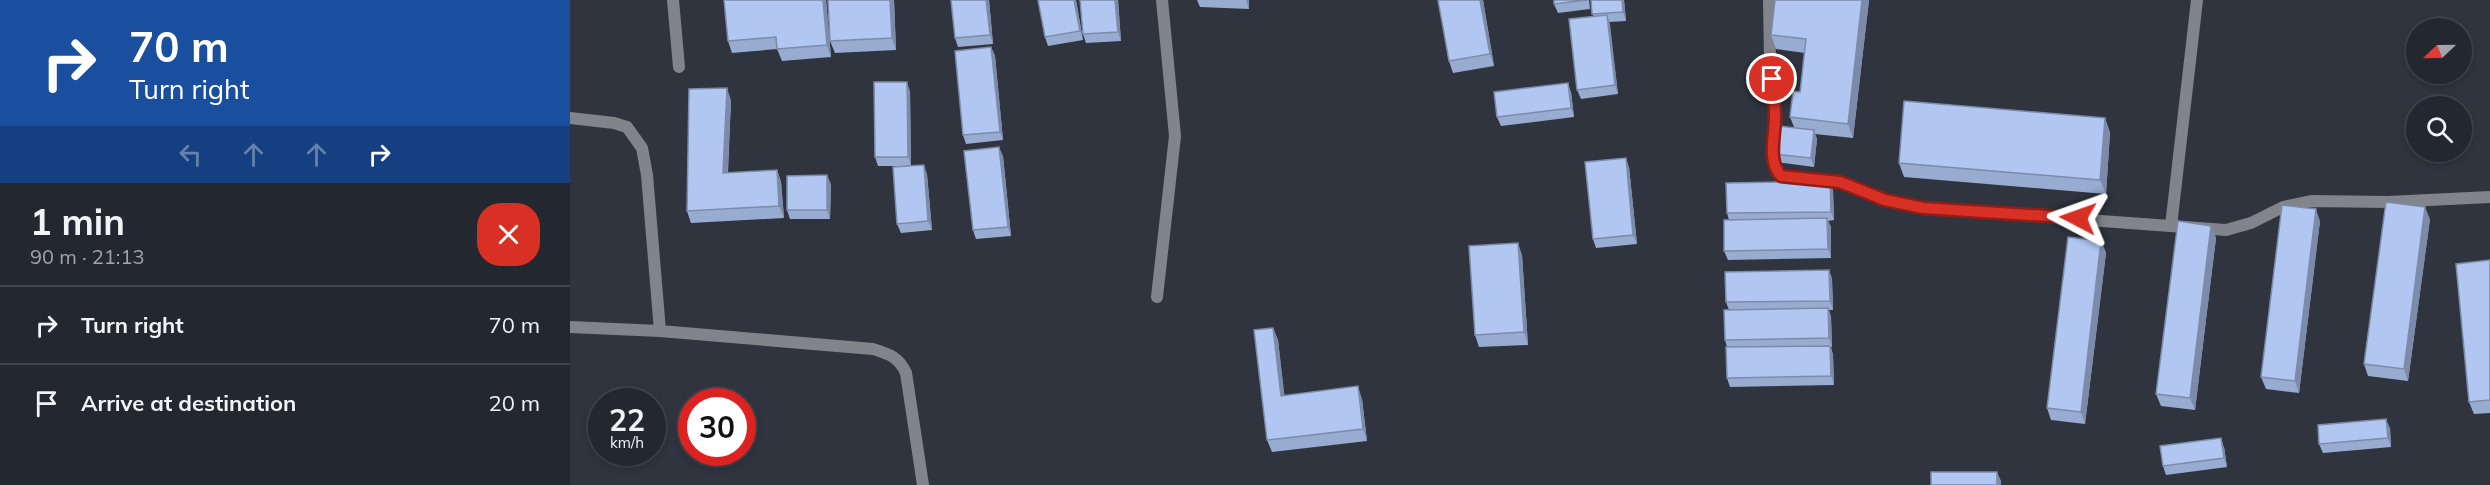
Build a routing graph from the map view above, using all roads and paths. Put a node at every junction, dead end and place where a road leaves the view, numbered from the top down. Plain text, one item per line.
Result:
1 (673, 0) edge
2 (1162, 0) edge
3 (1769, 0) edge
4 (2197, 0) edge
5 (679, 68) dead end
6 (570, 118) edge
7 (2490, 197) edge
8 (2171, 226) junction
9 (1157, 297) dead end
10 (570, 327) edge
11 (660, 331) junction
12 (923, 485) edge

1 - 5 street
2 - 9 street
3 - 8 street
4 - 8 street
6 - 11 street
7 - 8 street
10 - 11 street
11 - 12 street

